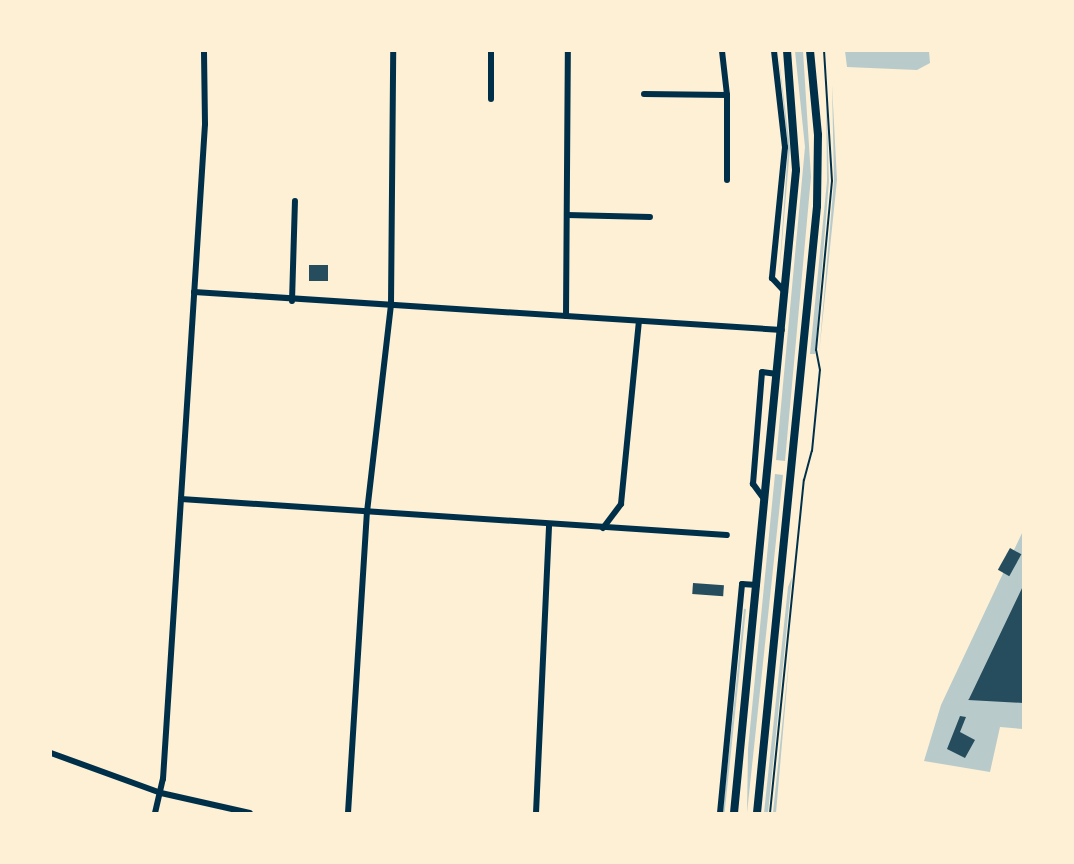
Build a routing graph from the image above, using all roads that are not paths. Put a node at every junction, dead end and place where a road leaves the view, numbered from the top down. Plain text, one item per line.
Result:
1 (204, 51) edge
2 (393, 51) edge
3 (491, 51) edge
4 (568, 51) edge
5 (722, 51) edge
6 (774, 51) edge
7 (787, 51) edge
8 (810, 51) edge
9 (644, 94) dead end
10 (727, 95) junction
11 (491, 99) dead end
12 (727, 180) dead end
13 (295, 201) dead end
14 (567, 215) junction
15 (650, 217) dead end
16 (194, 292) junction
17 (785, 292) junction
18 (292, 301) junction
19 (391, 305) junction
20 (566, 316) junction
21 (639, 322) junction
22 (782, 330) junction
23 (777, 374) junction
24 (181, 499) junction
25 (765, 501) junction
26 (367, 512) junction
27 (549, 526) junction
28 (603, 528) junction
29 (727, 535) dead end
30 (757, 585) junction
31 (51, 753) edge
32 (161, 793) junction
33 (154, 813) edge
34 (250, 813) edge
35 (348, 813) edge
36 (536, 813) edge
37 (720, 813) edge
38 (734, 813) edge
39 (757, 813) edge

1 - 16 street
2 - 19 street
3 - 11 street
4 - 14 street
5 - 10 street
6 - 17 street
7 - 17 street
8 - 39 street
9 - 10 street
10 - 12 street
13 - 18 street
14 - 15 street
14 - 20 street
16 - 18 street
16 - 24 street
17 - 22 street
18 - 19 street
19 - 20 street
19 - 26 street
20 - 21 street
21 - 22 street
21 - 28 street
22 - 23 street
23 - 25 street
23 - 25 street
24 - 26 street
24 - 32 street
25 - 30 street
26 - 27 street
26 - 35 street
27 - 28 street
27 - 36 street
28 - 29 street
30 - 37 street
30 - 38 street
31 - 32 street
32 - 33 street
32 - 34 street

